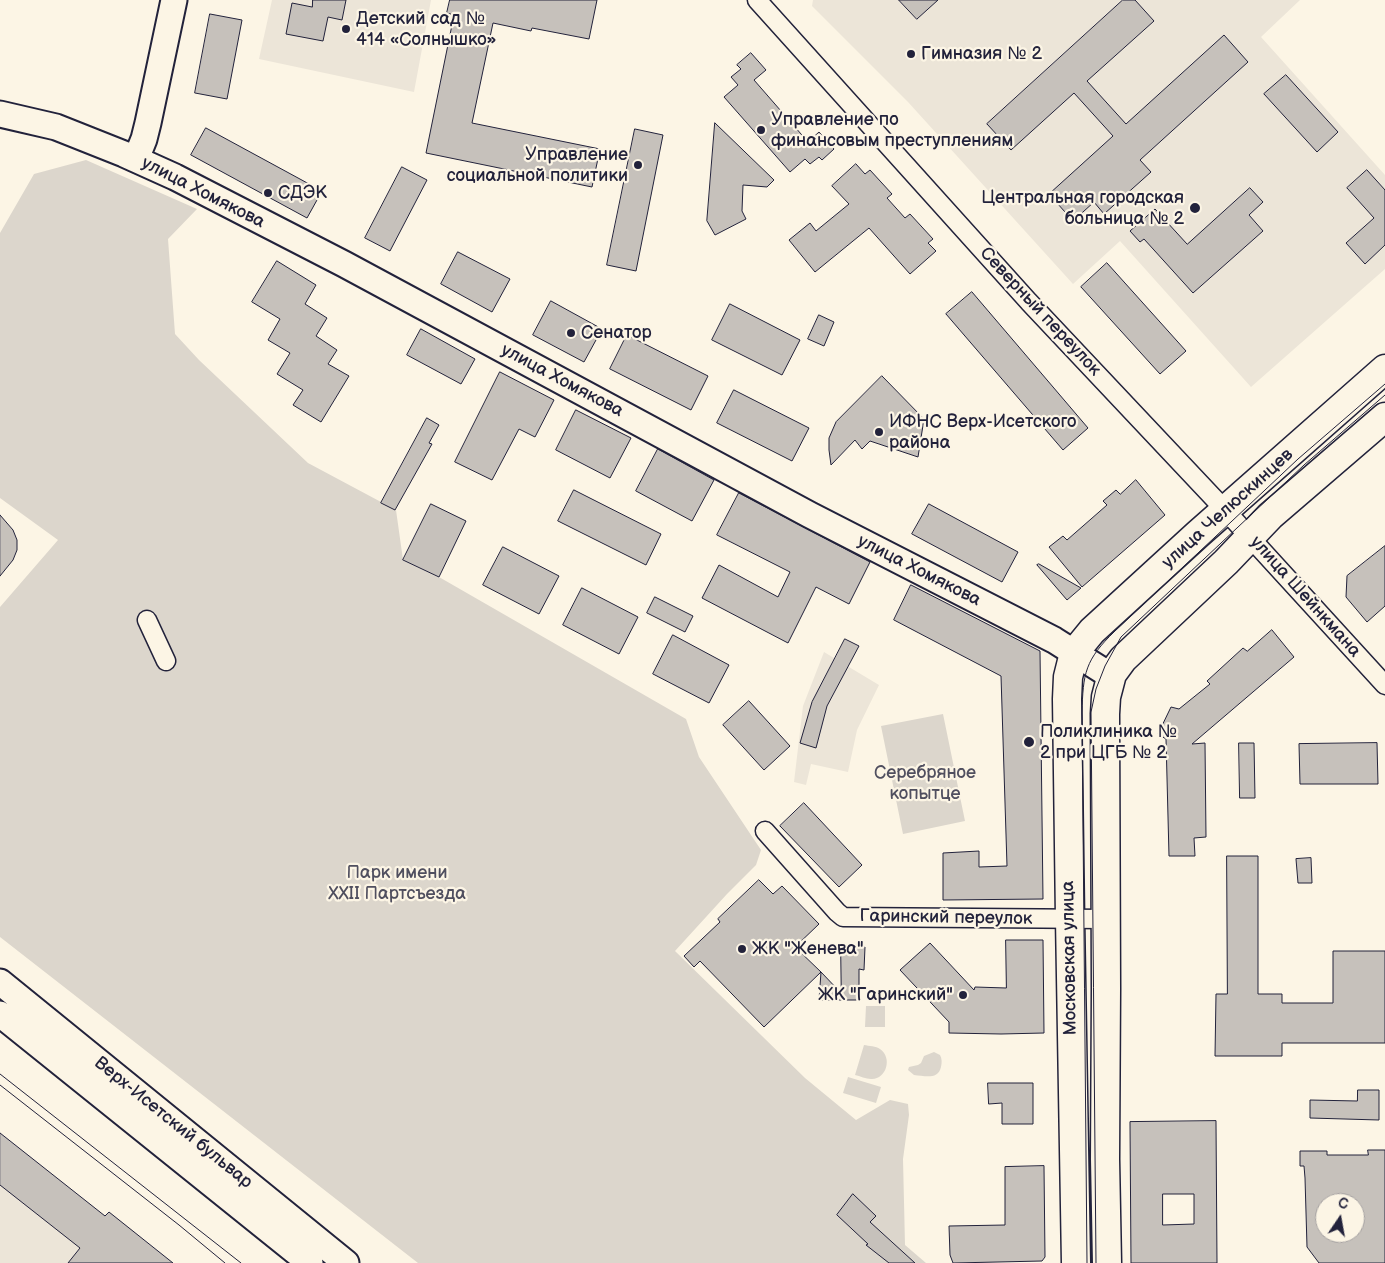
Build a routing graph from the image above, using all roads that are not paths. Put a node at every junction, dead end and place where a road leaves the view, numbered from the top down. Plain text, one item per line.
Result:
1 (174, 0) edge
2 (757, 0) edge
3 (0, 114) edge
4 (136, 159) junction
5 (1385, 369) edge
6 (1385, 417) edge
7 (1226, 510) junction
8 (1250, 537) junction
9 (146, 620) dead end
10 (1074, 653) junction
11 (166, 661) dead end
12 (1111, 676) junction
13 (1385, 685) edge
14 (765, 831) dead end
15 (1070, 919) junction
16 (1106, 919) junction
17 (0, 982) edge
18 (0, 1014) edge
19 (310, 1263) edge
20 (346, 1263) edge
21 (1076, 1263) edge
22 (1107, 1263) edge

1 - 4 street
2 - 7 street, Северный переулок
3 - 4 street, улица Хомякова
4 - 10 street, улица Хомякова
5 - 7 main road, улица Челюскинцев
6 - 8 main road, улица Челюскинцев
7 - 8 street, улица Шейнкмана
7 - 10 main road, улица Челюскинцев
8 - 12 main road, улица Челюскинцев
8 - 13 street, улица Шейнкмана
9 - 11 street
10 - 12 street, улица Хомякова
10 - 15 main road, Московская улица
12 - 16 main road, Московская улица
14 - 15 street, Гаринский переулок
15 - 16 street, Гаринский переулок
15 - 21 main road, Московская улица
16 - 22 main road, Московская улица
17 - 20 street, Верх-Исетский бульвар
18 - 19 street, Верх-Исетский бульвар

